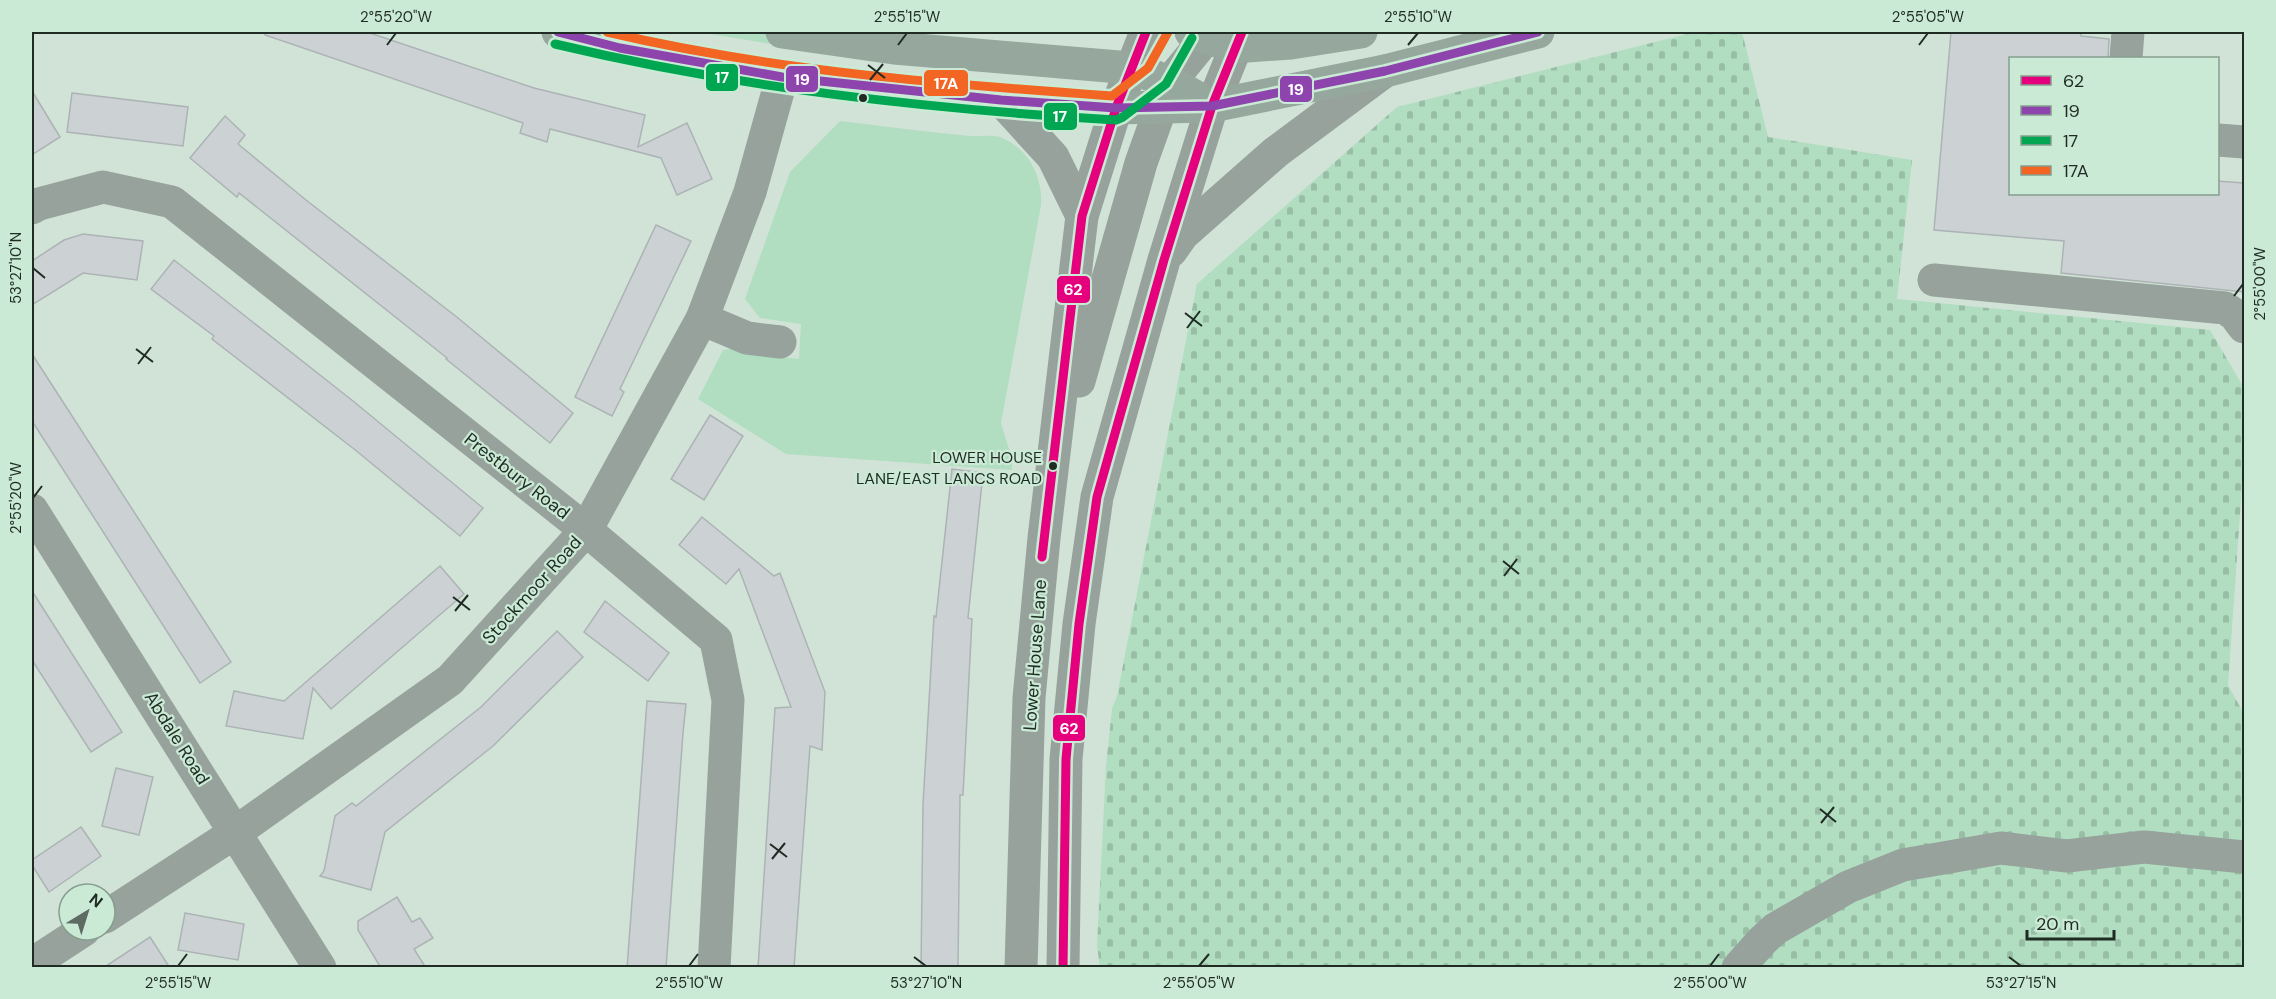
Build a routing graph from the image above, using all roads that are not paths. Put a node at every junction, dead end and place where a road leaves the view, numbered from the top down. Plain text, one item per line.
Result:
1 (558, 32) edge
2 (783, 32) edge
3 (1146, 32) edge
4 (1361, 32) edge
5 (1538, 32) edge
6 (2128, 32) edge
7 (1212, 35) edge
8 (2126, 57) edge
9 (1385, 71) junction
10 (782, 77) junction
11 (1155, 83) junction
12 (1000, 100) junction
13 (1212, 106) junction
14 (1116, 108) junction
15 (2219, 140) edge
16 (2244, 142) edge
17 (32, 208) edge
18 (1082, 216) junction
19 (1164, 260) junction
20 (1934, 280) dead end
21 (702, 319) junction
22 (2244, 327) edge
23 (780, 342) dead end
24 (1051, 478) junction
25 (32, 510) edge
26 (586, 530) junction
27 (236, 832) junction
28 (2244, 857) edge
29 (117, 908) edge
30 (66, 942) edge
31 (32, 964) edge
32 (320, 968) edge
33 (714, 968) edge
34 (1021, 968) edge
35 (1063, 968) edge
36 (1738, 968) edge

1 - 10 highway
2 - 11 highway
3 - 11 street
4 - 7 highway
5 - 9 highway
6 - 8 street
7 - 11 street
7 - 13 street
9 - 13 highway
9 - 19 street
10 - 12 highway
10 - 21 street, Stockmoor Road
11 - 13 highway
11 - 14 highway
11 - 24 street
12 - 14 highway
12 - 18 street
13 - 19 street
14 - 18 street, Lower House Lane
15 - 16 street
17 - 26 street, Prestbury Road
18 - 24 street, Lower House Lane
19 - 35 street
20 - 22 street
21 - 23 street
21 - 26 street, Stockmoor Road
24 - 34 street, Lower House Lane
25 - 27 street, Abdale Road
26 - 27 street, Stockmoor Road
26 - 33 street, Prestbury Road
27 - 29 street, Stockmoor Road
27 - 32 street, Abdale Road
28 - 36 street
30 - 31 street

